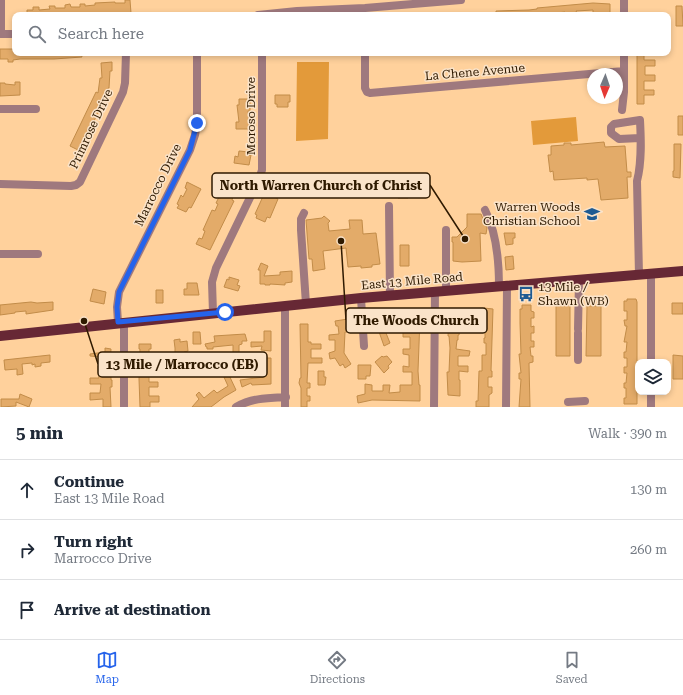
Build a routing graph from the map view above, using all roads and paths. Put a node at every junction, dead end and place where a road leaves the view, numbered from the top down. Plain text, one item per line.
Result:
1 (1, 0) edge
2 (461, 0) edge
3 (624, 0) edge
4 (288, 12) edge
5 (365, 12) edge
6 (624, 12) edge
7 (0, 34) edge
8 (12, 34) edge
9 (126, 56) edge
10 (197, 56) edge
11 (262, 56) edge
12 (365, 56) edge
13 (624, 56) edge
14 (624, 71) junction
15 (0, 109) edge
16 (36, 109) dead end
17 (622, 110) dead end
18 (640, 138) junction
19 (0, 184) edge
20 (389, 206) dead end
21 (485, 210) dead end
22 (304, 213) dead end
23 (446, 230) dead end
24 (0, 254) edge
25 (38, 254) dead end
26 (683, 271) edge
27 (651, 274) junction
28 (639, 275) junction
29 (579, 280) junction
30 (503, 286) junction
31 (446, 291) junction
32 (435, 292) junction
33 (390, 296) junction
34 (361, 298) junction
35 (306, 304) junction
36 (285, 306) junction
37 (213, 313) junction
38 (121, 322) junction
39 (0, 336) edge
40 (364, 346) dead end
41 (651, 359) edge
42 (578, 360) dead end
43 (651, 395) edge
44 (286, 397) junction
45 (124, 407) edge
46 (236, 407) edge
47 (286, 407) edge
48 (434, 407) edge
49 (506, 407) edge
50 (651, 407) edge

1 - 7 street
2 - 5 street
3 - 6 street
4 - 5 street
7 - 8 street
9 - 19 street, Primrose Drive
10 - 38 street, Marrocco Drive
11 - 37 street, Moroso Drive
12 - 14 street, La Chene Avenue
13 - 14 street
14 - 17 street
15 - 16 street
18 - 18 street
18 - 28 street
20 - 33 street
21 - 30 street
22 - 35 street
23 - 31 street
24 - 25 street
26 - 27 main road, East 13 Mile Road
27 - 28 main road, East 13 Mile Road
27 - 41 street
28 - 29 main road, East 13 Mile Road
29 - 30 main road, East 13 Mile Road
29 - 42 street
30 - 31 main road, East 13 Mile Road
30 - 49 street
31 - 32 main road, East 13 Mile Road
32 - 33 main road, East 13 Mile Road
32 - 48 street
33 - 34 main road, East 13 Mile Road
34 - 35 main road, East 13 Mile Road
34 - 40 street
35 - 36 main road, East 13 Mile Road
36 - 37 main road, East 13 Mile Road
36 - 44 street
37 - 38 main road, East 13 Mile Road
38 - 39 main road, East 13 Mile Road
38 - 45 street, Marrocco Drive
43 - 50 street
44 - 46 street
44 - 47 street

